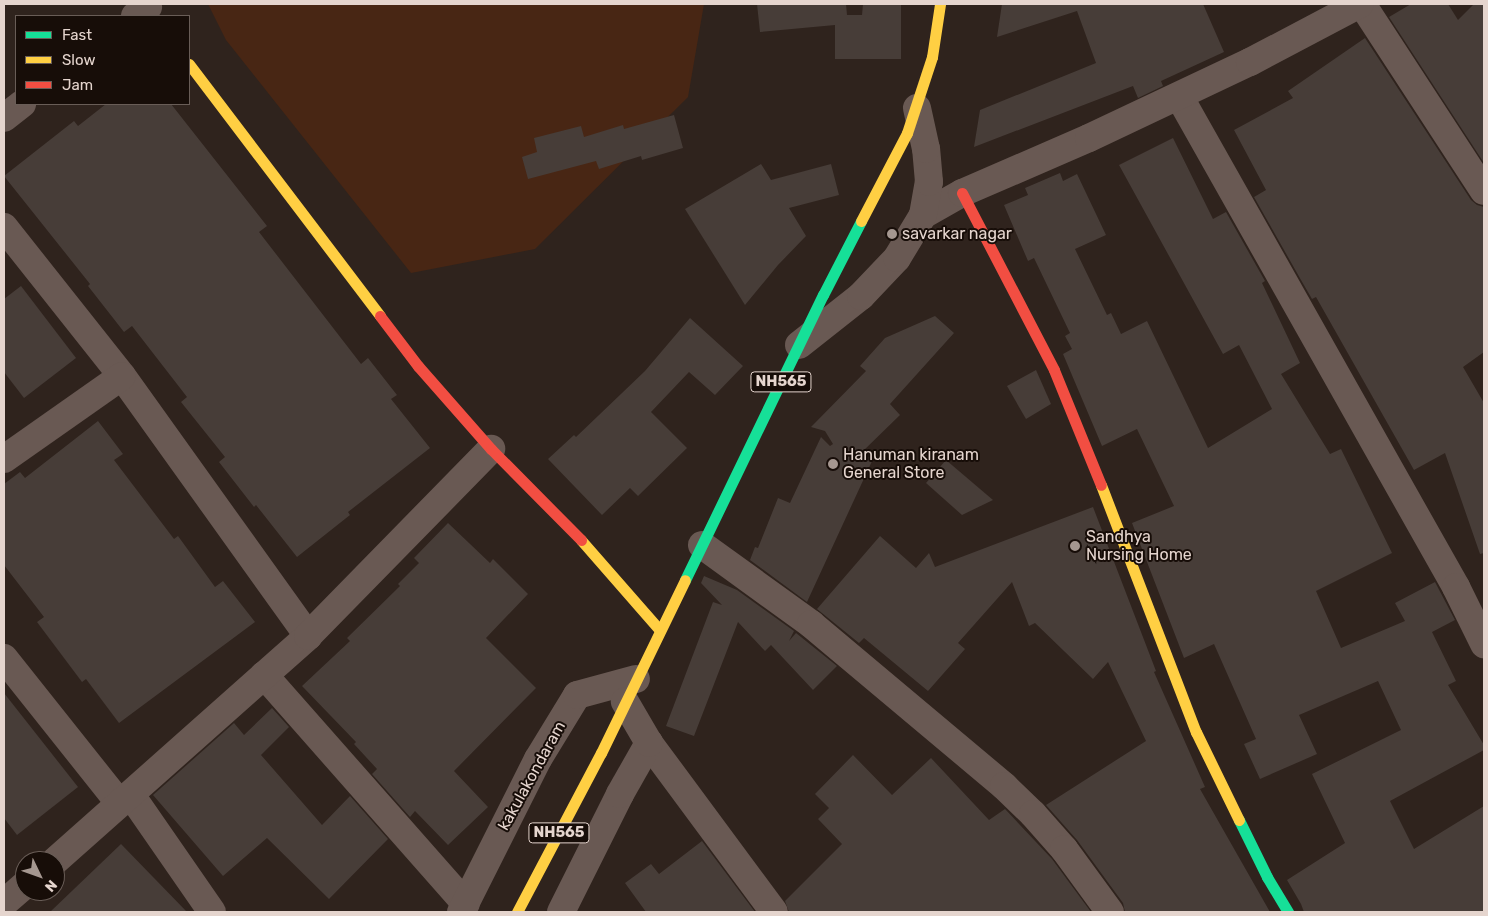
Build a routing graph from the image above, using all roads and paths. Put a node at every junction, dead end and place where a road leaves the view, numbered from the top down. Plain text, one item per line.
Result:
1 (940, 4) edge
2 (1361, 4) edge
3 (190, 65) edge
4 (1179, 96) junction
5 (21, 105) edge
6 (917, 108) junction
7 (4, 118) edge
8 (1484, 191) edge
9 (962, 192) junction
10 (923, 216) junction
11 (4, 227) edge
12 (799, 345) junction
13 (122, 376) junction
14 (492, 448) junction
15 (4, 459) edge
16 (702, 545) junction
17 (660, 629) junction
18 (308, 636) junction
19 (1484, 644) edge
20 (4, 658) edge
21 (264, 675) junction
22 (630, 691) junction
23 (649, 743) junction
24 (125, 799) junction
25 (65, 851) edge
26 (15, 894) edge
27 (4, 903) edge
28 (464, 908) edge
29 (212, 912) edge
30 (517, 912) edge
31 (560, 912) edge
32 (774, 912) edge
33 (1110, 912) edge
34 (1288, 912) edge

1 - 6 main road, NH565
2 - 4 street
2 - 8 street
3 - 14 main road
4 - 9 street
4 - 19 street
5 - 7 street
6 - 10 street
6 - 12 main road, NH565
9 - 10 street
9 - 34 main road
10 - 12 street
11 - 13 street
12 - 16 main road, NH565
13 - 15 street
13 - 18 street
14 - 17 main road
14 - 18 street
16 - 17 main road, NH565
16 - 33 street
17 - 22 main road, NH565
18 - 21 street
20 - 24 street
21 - 24 street
21 - 28 street
22 - 23 street
22 - 28 street, kakulakondaram
22 - 30 main road, NH565
23 - 31 street
23 - 32 street
24 - 25 street
24 - 29 street
26 - 27 street

